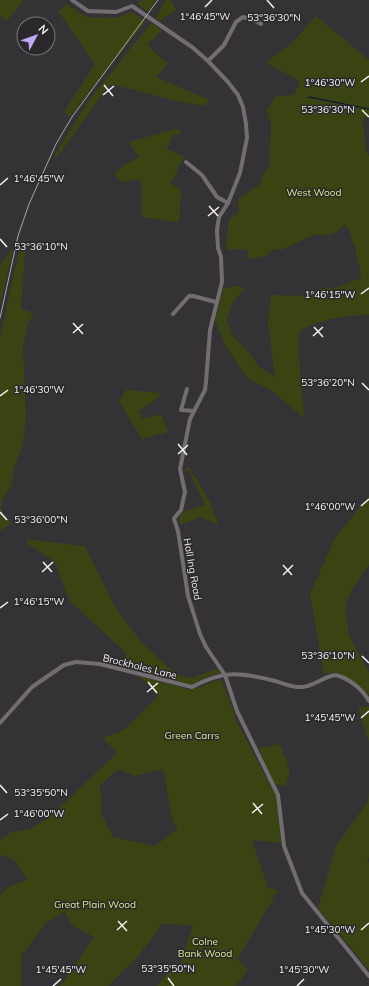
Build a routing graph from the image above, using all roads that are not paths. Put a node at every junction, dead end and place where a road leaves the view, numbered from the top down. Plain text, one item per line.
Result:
1 (72, 0) edge
2 (130, 0) edge
3 (132, 6) junction
4 (261, 24) dead end
5 (208, 61) junction
6 (186, 162) dead end
7 (228, 203) junction
8 (216, 302) junction
9 (173, 314) dead end
10 (186, 389) dead end
11 (194, 411) junction
12 (225, 674) junction
13 (369, 701) edge
14 (0, 723) edge
15 (369, 976) edge

1 - 3 street
2 - 3 street
3 - 5 street, Hall Ing Road
4 - 5 street
5 - 7 street, Hall Ing Road
6 - 7 street
7 - 8 street, Hall Ing Road
8 - 9 street
8 - 11 street, Hall Ing Road
10 - 11 street
11 - 12 street, Hall Ing Road
12 - 13 street, Brockholes Lane
12 - 14 street, Brockholes Lane
12 - 15 street, Hall Ing Road

